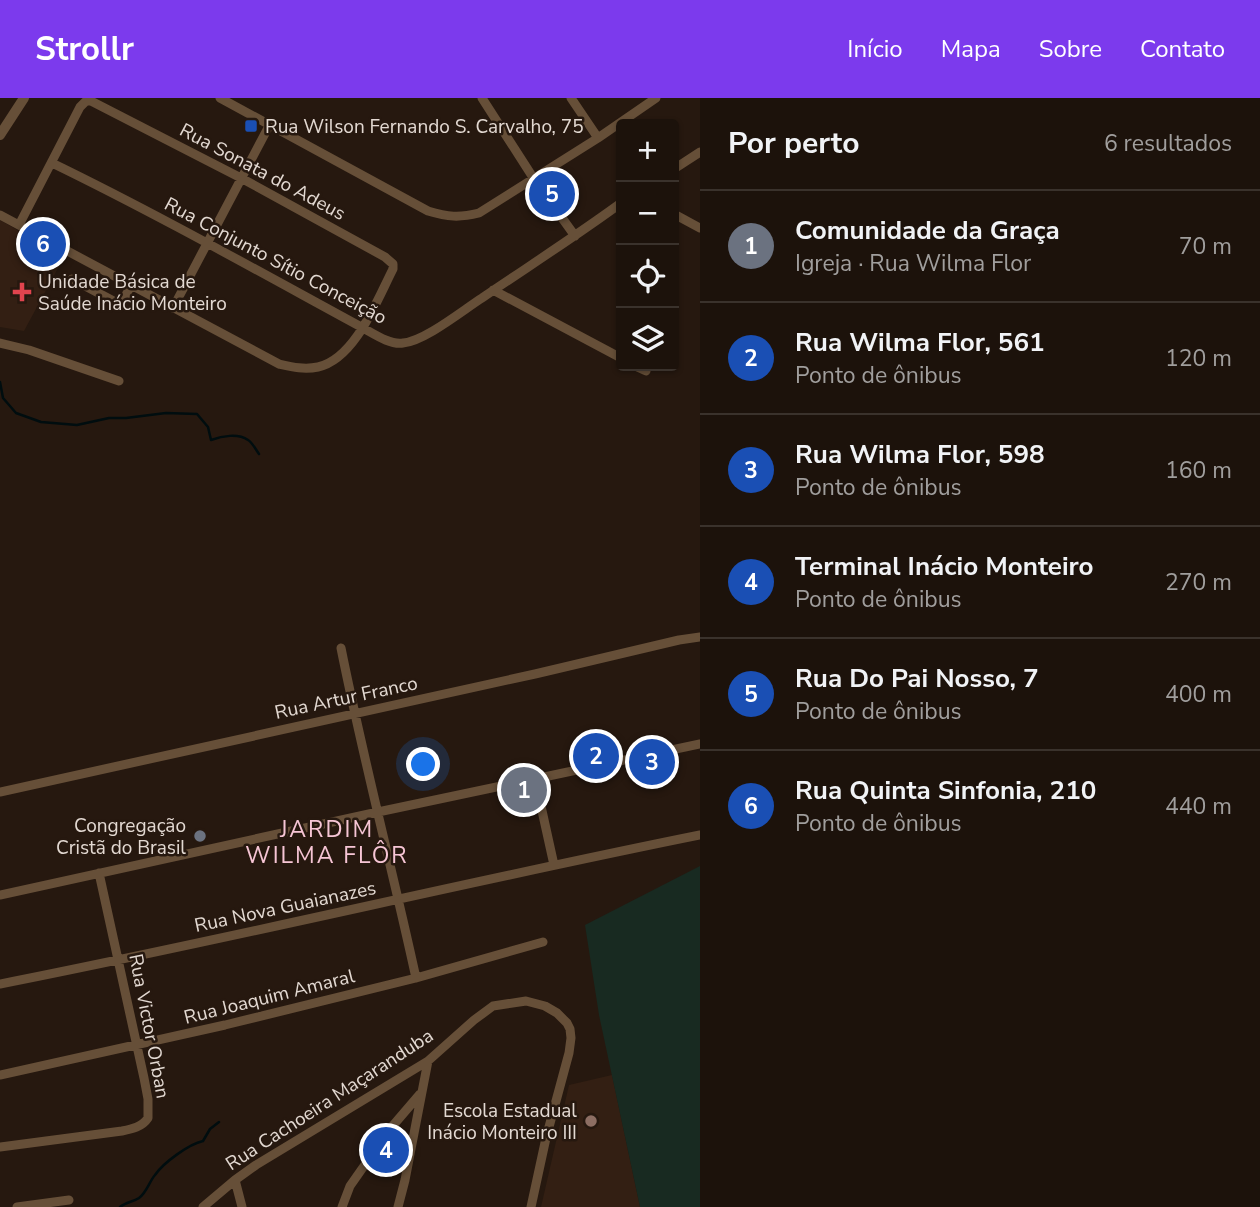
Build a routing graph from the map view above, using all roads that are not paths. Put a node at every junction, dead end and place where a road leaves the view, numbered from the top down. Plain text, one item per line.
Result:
1 (24, 98) edge
2 (221, 98) edge
3 (482, 98) edge
4 (571, 98) edge
5 (656, 98) edge
6 (269, 125) junction
7 (0, 135) edge
8 (598, 138) junction
9 (700, 152) edge
10 (52, 163) junction
11 (679, 166) edge
12 (241, 178) junction
13 (534, 179) junction
14 (616, 207) edge
15 (0, 215) edge
16 (679, 217) edge
17 (19, 225) junction
18 (700, 228) edge
19 (575, 236) junction
20 (207, 243) junction
21 (72, 279) dead end
22 (131, 285) junction
23 (493, 290) junction
24 (173, 308) junction
25 (363, 328) junction
26 (0, 343) edge
27 (616, 356) edge
28 (118, 381) dead end
29 (700, 637) edge
30 (341, 648) dead end
31 (354, 714) junction
32 (700, 744) edge
33 (535, 779) junction
34 (0, 792) edge
35 (378, 812) junction
36 (700, 835) edge
37 (554, 866) junction
38 (99, 873) junction
39 (0, 895) edge
40 (398, 899) junction
41 (544, 942) dead end
42 (118, 961) junction
43 (416, 978) junction
44 (0, 985) edge
45 (138, 1045) junction
46 (428, 1061) junction
47 (0, 1075) edge
48 (422, 1092) junction
49 (0, 1147) edge
50 (235, 1180) junction
51 (69, 1200) dead end
52 (17, 1207) edge
53 (203, 1207) edge
54 (242, 1207) edge
55 (342, 1207) edge
56 (398, 1207) edge
57 (531, 1207) edge

1 - 7 street
2 - 6 street
3 - 13 street
4 - 8 street
5 - 8 street
6 - 12 street
6 - 13 street
8 - 13 street
9 - 11 street
10 - 12 street, Rua Sonata do Adeus
10 - 17 street, Rua Sonata do Adeus
10 - 20 street, Rua Conjunto Sítio Conceição
12 - 20 street
12 - 25 street, Rua Sonata do Adeus
13 - 19 street
14 - 19 street, Rua Conjunto Sítio Conceição
15 - 17 street
16 - 18 street
17 - 22 street
19 - 23 street, Rua Conjunto Sítio Conceição
20 - 24 street
20 - 25 street, Rua Conjunto Sítio Conceição
21 - 22 street
22 - 24 street
23 - 25 street, Rua Conjunto Sítio Conceição
23 - 27 street
24 - 25 street
26 - 28 street
29 - 31 street, Rua Artur Franco
30 - 31 street
31 - 34 street, Rua Artur Franco
31 - 35 street
32 - 33 street
33 - 35 street
33 - 37 street
35 - 38 street
35 - 40 street
36 - 37 street, Rua Nova Guaianazes
37 - 40 street, Rua Nova Guaianazes
38 - 39 street
38 - 42 street, Rua Victor Orban
40 - 42 street, Rua Nova Guaianazes
40 - 43 street
41 - 43 street, Rua Joaquim Amaral
42 - 44 street, Rua Nova Guaianazes
42 - 45 street, Rua Victor Orban
43 - 45 street, Rua Joaquim Amaral
45 - 47 street, Rua Joaquim Amaral
45 - 49 street, Rua Victor Orban
46 - 48 street
46 - 50 street, Rua Cachoeira Maçaranduba
46 - 57 street, Rua Cachoeira Maçaranduba
48 - 55 street
48 - 56 street
50 - 53 street, Rua Cachoeira Maçaranduba
50 - 54 street
51 - 52 street

